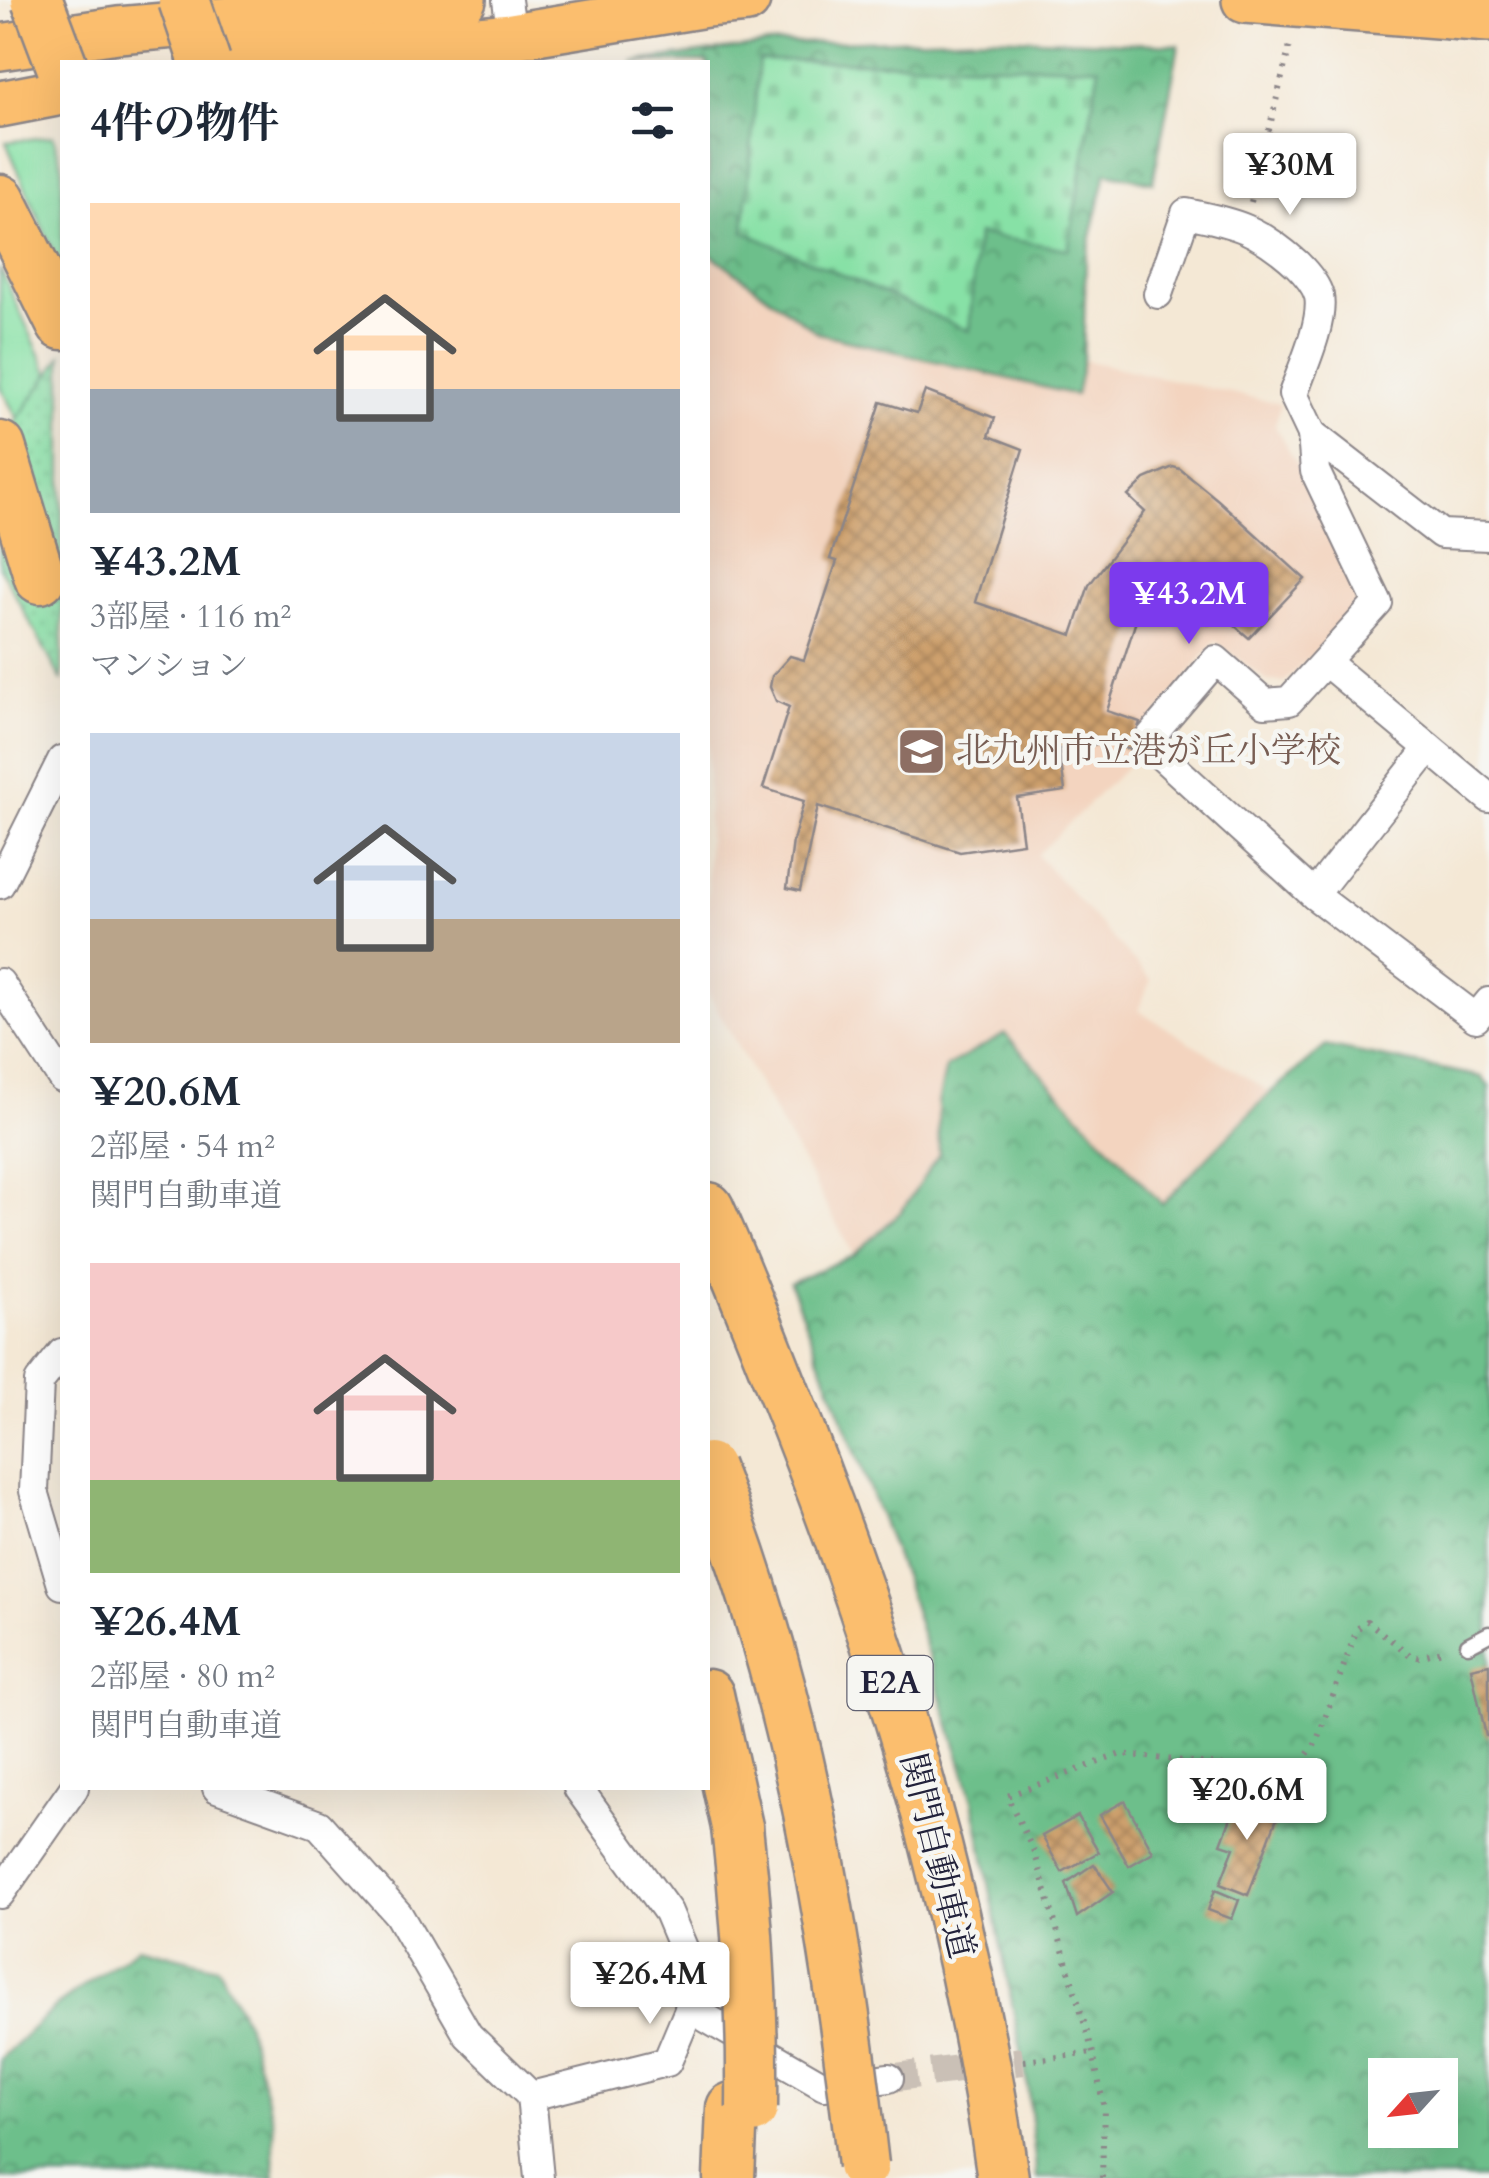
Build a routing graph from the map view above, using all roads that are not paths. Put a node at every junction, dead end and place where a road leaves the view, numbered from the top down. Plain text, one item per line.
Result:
1 (37, 0) edge
2 (184, 0) edge
3 (463, 0) edge
4 (748, 0) edge
5 (1246, 0) edge
6 (1489, 18) edge
7 (509, 33) edge
8 (0, 47) edge
9 (227, 60) edge
10 (238, 60) edge
11 (60, 61) edge
12 (60, 92) edge
13 (0, 104) edge
14 (0, 200) edge
15 (1158, 294) dead end
16 (60, 320) edge
17 (1312, 434) junction
18 (0, 448) edge
19 (0, 527) edge
20 (1489, 536) edge
21 (51, 597) edge
22 (1328, 662) junction
23 (1430, 748) junction
24 (60, 764) edge
25 (1489, 798) edge
26 (0, 884) edge
27 (1314, 895) junction
28 (0, 983) edge
29 (1489, 1002) edge
30 (60, 1075) edge
31 (710, 1213) edge
32 (60, 1356) edge
33 (710, 1473) edge
34 (60, 1579) edge
35 (1489, 1634) edge
36 (1468, 1645) road end
37 (710, 1717) edge
38 (73, 1790) edge
39 (223, 1790) edge
40 (579, 1790) edge
41 (719, 1815) edge
42 (0, 1894) edge
43 (690, 2008) junction
44 (889, 2078) tunnel mouth
45 (532, 2096) junction
46 (742, 2108) junction
47 (863, 2172) edge
48 (538, 2178) edge
49 (729, 2178) edge
50 (749, 2178) edge
51 (1003, 2178) edge

1 - 11 highway, bridge
2 - 9 highway, bridge
3 - 8 main road
4 - 7 main road
5 - 6 main road
7 - 10 main road
12 - 13 main road
14 - 16 highway
15 - 17 street
17 - 20 street
17 - 22 street
18 - 21 highway
19 - 21 highway
22 - 23 street
22 - 27 street
23 - 25 street
23 - 27 street
24 - 26 street
27 - 29 street
28 - 30 street
31 - 51 highway, 関門自動車道 / E2A
32 - 34 street
33 - 47 highway, bridge
35 - 36 lane
37 - 41 highway
38 - 42 street
39 - 45 street
40 - 43 street
41 - 46 highway
43 - 44 street
43 - 45 street
45 - 48 street
46 - 49 highway
46 - 50 highway

